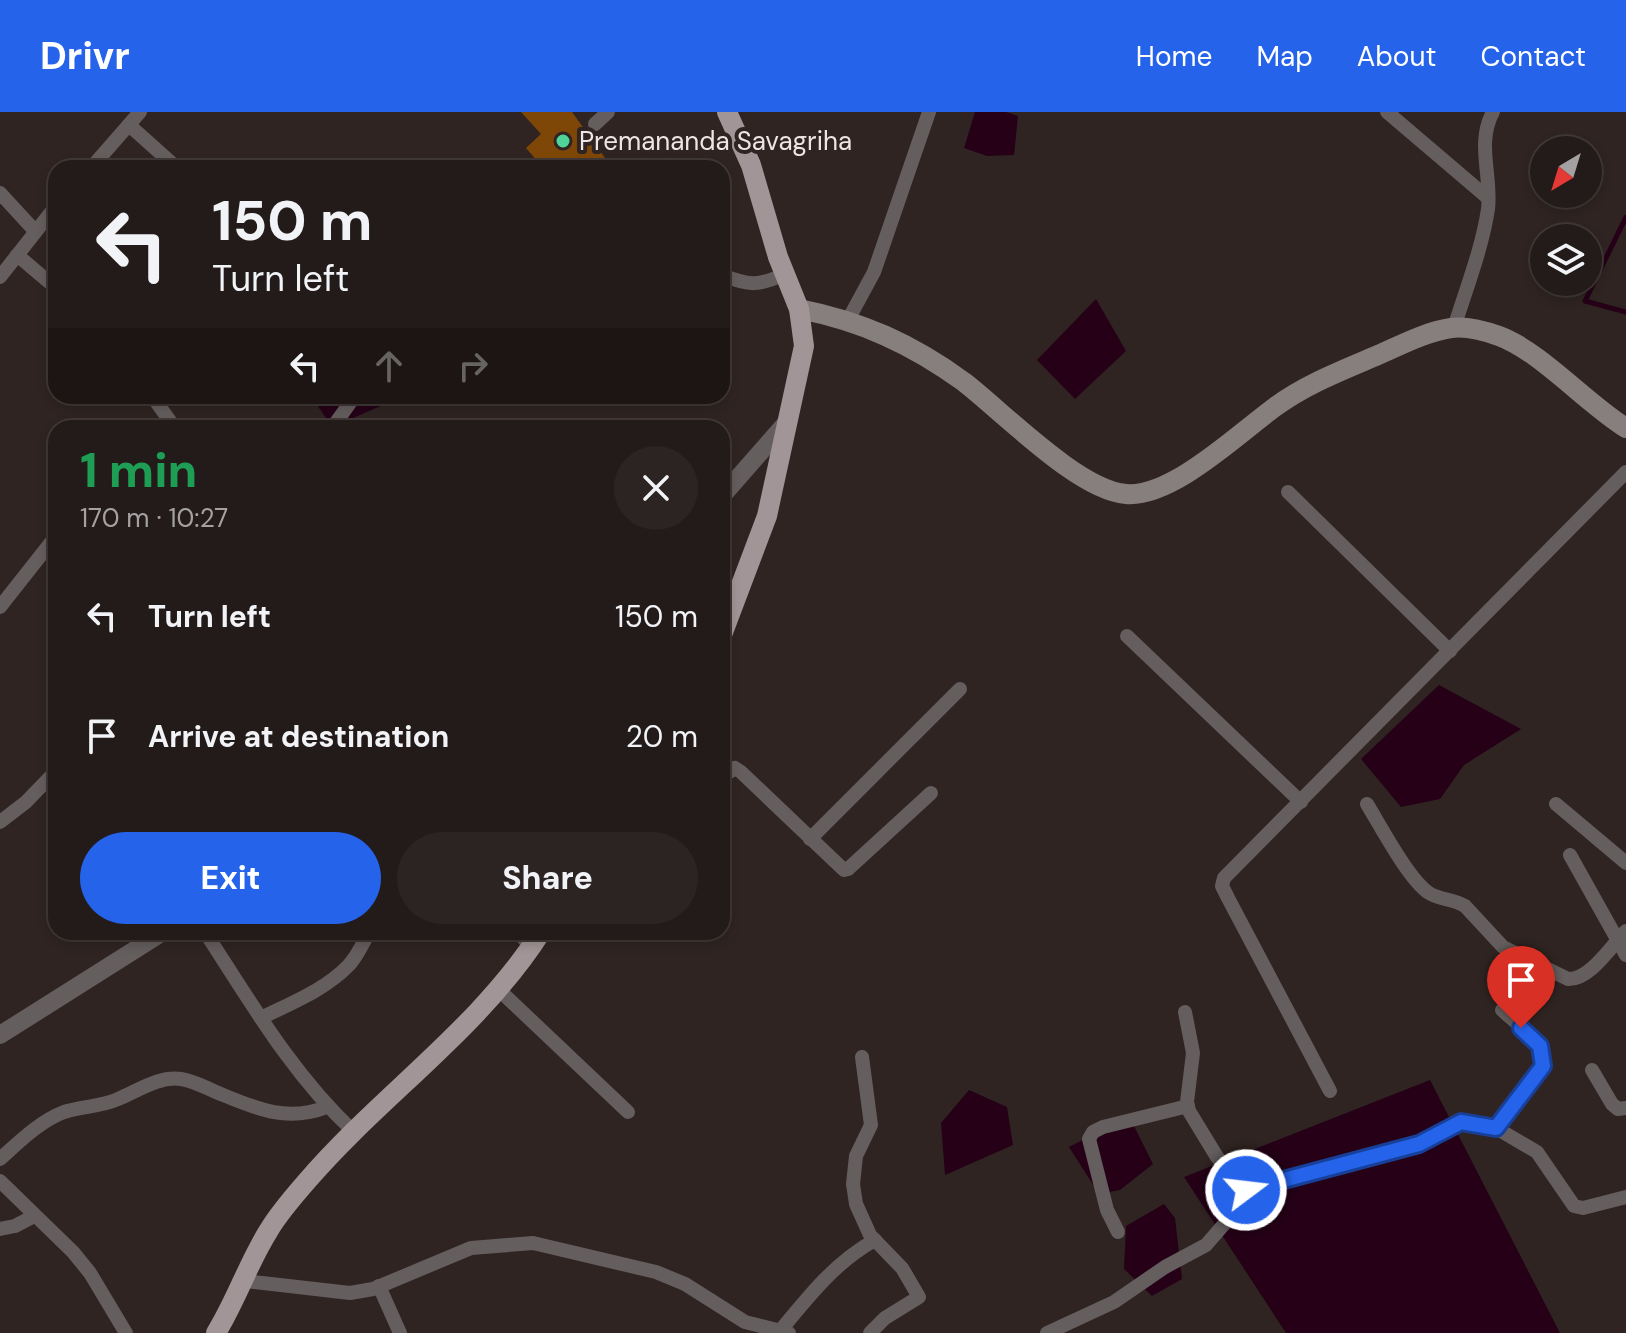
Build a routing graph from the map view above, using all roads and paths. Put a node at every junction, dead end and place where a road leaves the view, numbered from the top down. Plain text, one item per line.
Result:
1 (140, 112) edge
2 (608, 112) edge
3 (727, 112) edge
4 (929, 112) edge
5 (1387, 112) edge
6 (1493, 112) edge
7 (595, 124) dead end
8 (129, 125) junction
9 (98, 160) edge
10 (168, 160) edge
11 (0, 193) edge
12 (1488, 198) junction
13 (48, 216) edge
14 (35, 231) junction
15 (17, 255) junction
16 (785, 274) junction
17 (0, 277) edge
18 (730, 278) edge
19 (48, 281) edge
20 (799, 309) junction
21 (848, 320) junction
22 (1454, 328) junction
23 (787, 422) junction
24 (1626, 428) edge
25 (1626, 472) edge
26 (730, 487) edge
27 (1288, 492) dead end
28 (48, 546) edge
29 (0, 607) edge
30 (730, 614) edge
31 (1127, 636) dead end
32 (1450, 651) junction
33 (960, 689) dead end
34 (730, 771) edge
35 (48, 779) edge
36 (931, 793) dead end
37 (1301, 802) junction
38 (1367, 804) dead end
39 (1556, 804) dead end
40 (0, 822) edge
41 (810, 839) junction
42 (1570, 855) dead end
43 (1626, 863) edge
44 (1622, 935) edge
45 (135, 940) edge
46 (210, 940) edge
47 (365, 940) edge
48 (528, 940) edge
49 (1626, 955) edge
50 (497, 988) junction
51 (1502, 1010) dead end
52 (1185, 1012) dead end
53 (261, 1018) junction
54 (0, 1035) edge
55 (862, 1057) dead end
56 (1592, 1070) dead end
57 (1330, 1091) dead end
58 (1188, 1106) junction
59 (327, 1107) junction
60 (1626, 1108) edge
61 (628, 1112) dead end
62 (1496, 1128) junction
63 (353, 1131) junction
64 (0, 1159) edge
65 (0, 1181) edge
66 (1246, 1190) junction
67 (1626, 1197) edge
68 (34, 1216) junction
69 (0, 1229) edge
70 (1118, 1232) dead end
71 (875, 1240) junction
72 (245, 1281) junction
73 (379, 1286) junction
74 (774, 1331) edge
75 (126, 1333) edge
76 (216, 1333) edge
77 (400, 1333) edge
78 (870, 1333) edge
79 (1047, 1333) edge

1 - 8 street
2 - 7 street
3 - 16 main road
4 - 21 street
5 - 12 street
6 - 12 street
8 - 9 street
8 - 10 street
11 - 14 street
12 - 22 street
13 - 14 street
14 - 15 street
15 - 17 street
15 - 19 street
16 - 18 street
16 - 20 main road
20 - 21 main road
20 - 23 main road
21 - 22 main road
22 - 24 main road
23 - 26 street
23 - 30 main road
25 - 32 street
27 - 32 street
28 - 29 street
31 - 37 street
32 - 37 street
33 - 41 street
34 - 41 street
35 - 40 street
36 - 41 street
37 - 57 street
38 - 44 street
39 - 43 street
42 - 44 street
44 - 49 street
45 - 54 street
46 - 53 street
47 - 53 street
48 - 50 main road
50 - 61 street
50 - 63 main road
51 - 62 street
52 - 58 street
53 - 59 street
55 - 71 street
56 - 60 street
58 - 66 street
58 - 70 street
59 - 63 street
59 - 64 street
62 - 66 street
62 - 67 street
63 - 72 main road
65 - 68 street
66 - 79 street
68 - 69 street
68 - 75 street
71 - 74 street
71 - 78 street
72 - 73 street
72 - 76 main road
73 - 74 street
73 - 77 street

